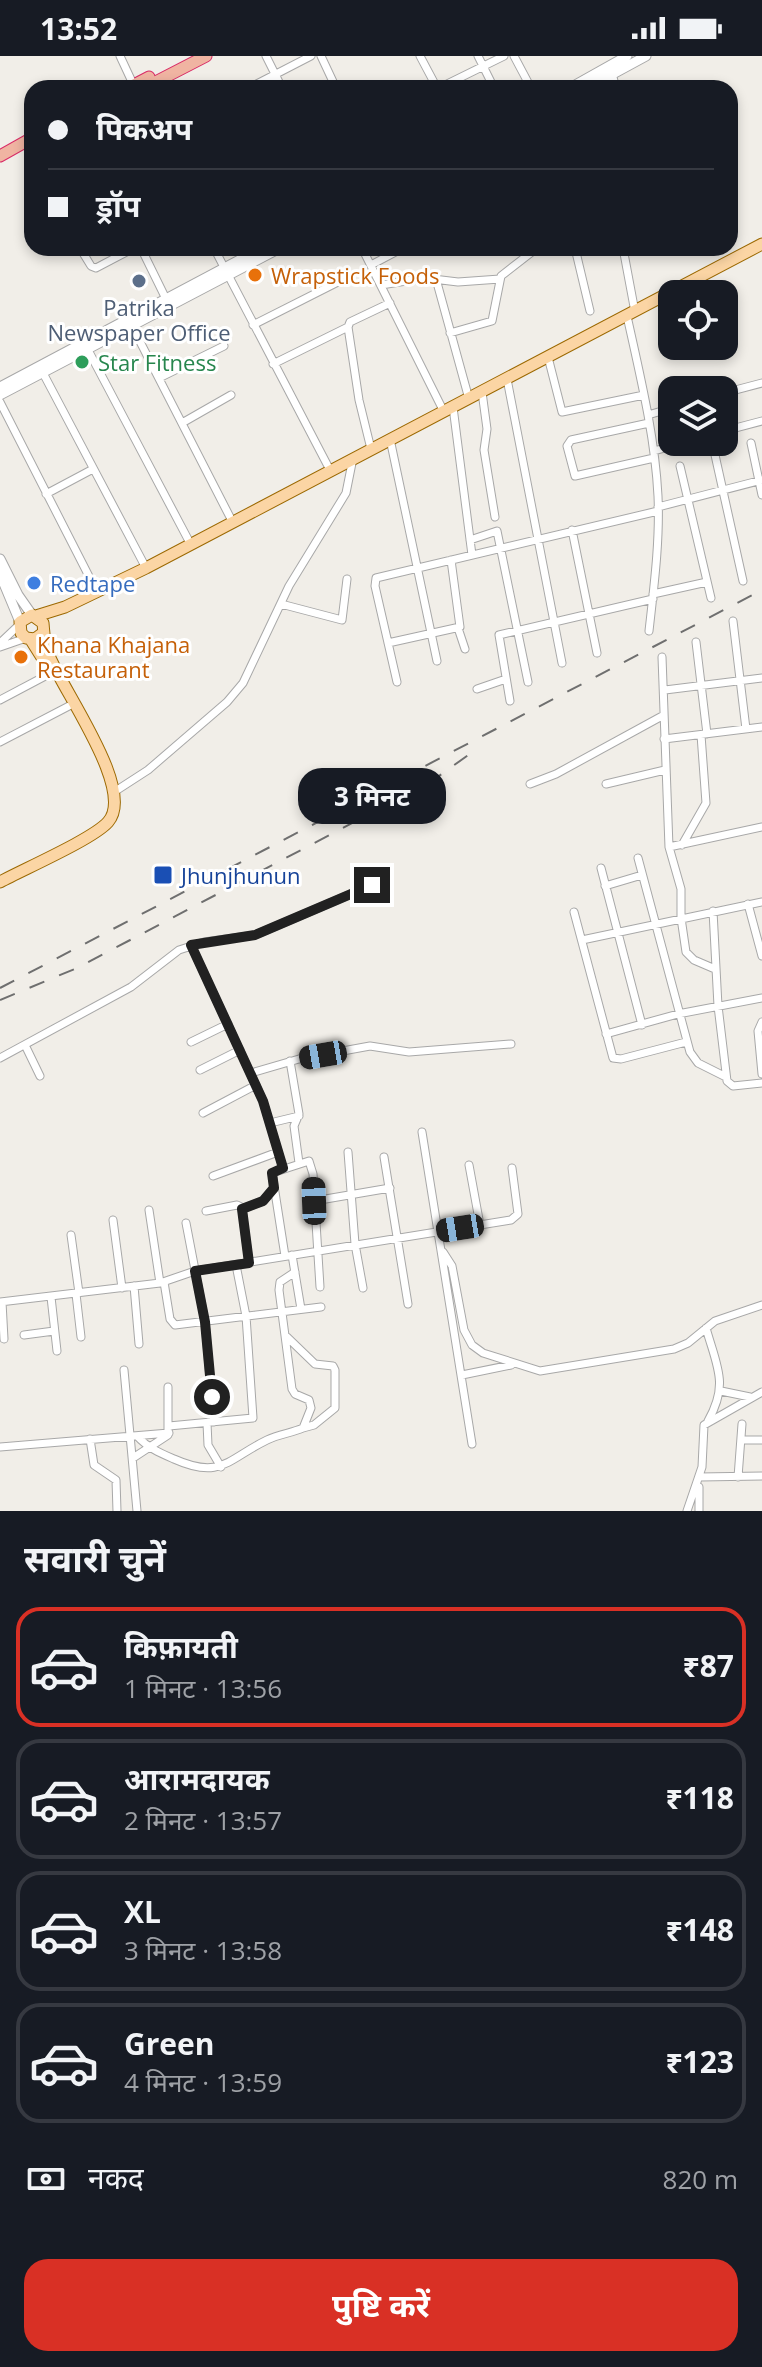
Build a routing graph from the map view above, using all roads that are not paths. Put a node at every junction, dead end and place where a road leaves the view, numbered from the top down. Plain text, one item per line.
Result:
1 (120, 56) edge
2 (189, 56) edge
3 (206, 56) edge
4 (266, 56) edge
5 (311, 56) edge
6 (321, 56) edge
7 (420, 56) edge
8 (478, 56) edge
9 (504, 56) edge
10 (514, 56) edge
11 (627, 56) edge
12 (646, 56) edge
13 (483, 66) junction
14 (275, 74) junction
15 (612, 74) junction
16 (132, 80) edge
17 (147, 80) edge
18 (151, 80) edge
19 (264, 80) edge
20 (278, 80) edge
21 (332, 80) edge
22 (434, 80) edge
23 (454, 80) edge
24 (490, 80) edge
25 (527, 80) edge
26 (584, 80) edge
27 (601, 80) edge
28 (614, 80) edge
29 (24, 142) edge
30 (24, 150) edge
31 (0, 156) edge
32 (0, 163) edge
33 (762, 244) edge
34 (85, 256) edge
35 (119, 256) edge
36 (145, 256) edge
37 (218, 256) edge
38 (250, 256) edge
39 (262, 256) edge
40 (366, 256) edge
41 (388, 256) edge
42 (527, 256) edge
43 (577, 256) edge
44 (624, 256) edge
45 (371, 265) junction
46 (226, 272) junction
47 (436, 279) junction
48 (500, 279) junction
49 (340, 281) dead end
50 (381, 285) junction
51 (167, 303) junction
52 (390, 303) junction
53 (590, 311) dead end
54 (631, 314) junction
55 (253, 325) junction
56 (132, 326) junction
57 (348, 327) junction
58 (450, 333) junction
59 (224, 346) dead end
60 (88, 350) junction
61 (548, 357) junction
62 (273, 364) junction
63 (43, 373) junction
64 (159, 378) junction
65 (507, 379) junction
66 (762, 383) edge
67 (0, 387) edge
68 (738, 389) edge
69 (482, 392) junction
70 (0, 395) edge
71 (231, 395) dead end
72 (644, 395) junction
73 (469, 399) junction
74 (0, 402) edge
75 (448, 410) junction
76 (658, 414) edge
77 (648, 419) junction
78 (762, 421) edge
79 (182, 423) junction
80 (738, 427) edge
81 (390, 439) junction
82 (751, 443) dead end
83 (371, 449) junction
84 (658, 453) edge
85 (654, 455) junction
86 (715, 456) edge
87 (354, 457) junction
88 (680, 466) dead end
89 (93, 469) junction
90 (330, 470) junction
91 (761, 481) edge
92 (723, 490) junction
93 (46, 494) junction
94 (762, 495) edge
95 (688, 499) junction
96 (658, 509) junction
97 (495, 517) dead end
98 (232, 521) junction
99 (572, 530) junction
100 (537, 539) junction
101 (470, 540) junction
102 (190, 543) junction
103 (501, 548) junction
104 (472, 555) junction
105 (0, 559) edge
106 (451, 560) junction
107 (146, 568) junction
108 (416, 568) junction
109 (0, 574) edge
110 (347, 579) dead end
111 (743, 581) dead end
112 (707, 582) junction
113 (97, 592) junction
114 (653, 597) junction
115 (711, 598) dead end
116 (281, 604) junction
117 (65, 607) junction
118 (588, 612) junction
119 (34, 615) junction
120 (733, 621) dead end
121 (553, 622) junction
122 (20, 624) junction
123 (458, 628) junction
124 (44, 631) junction
125 (649, 631) dead end
126 (517, 632) junction
127 (431, 634) junction
128 (28, 639) junction
129 (696, 642) dead end
130 (388, 643) junction
131 (0, 645) edge
132 (465, 649) dead end
133 (597, 653) dead end
134 (662, 657) dead end
135 (437, 661) dead end
136 (562, 663) dead end
137 (51, 673) junction
138 (762, 678) edge
139 (506, 679) junction
140 (739, 681) junction
141 (397, 682) dead end
142 (528, 682) dead end
143 (701, 685) junction
144 (477, 689) dead end
145 (665, 690) junction
146 (0, 700) edge
147 (510, 701) dead end
148 (69, 706) junction
149 (664, 715) junction
150 (762, 727) edge
151 (746, 729) junction
152 (704, 734) junction
153 (664, 739) junction
154 (0, 742) edge
155 (665, 770) junction
156 (109, 775) junction
157 (530, 784) dead end
158 (606, 784) dead end
159 (114, 792) junction
160 (762, 827) edge
161 (682, 845) junction
162 (669, 847) junction
163 (638, 858) dead end
164 (601, 868) dead end
165 (642, 875) junction
166 (0, 882) edge
167 (372, 885) dead end
168 (605, 886) junction
169 (762, 902) edge
170 (748, 904) junction
171 (713, 911) junction
172 (574, 912) dead end
173 (681, 918) junction
174 (653, 923) junction
175 (617, 931) junction
176 (582, 940) junction
177 (191, 945) junction
178 (762, 952) edge
179 (715, 969) junction
180 (762, 998) edge
181 (718, 1006) junction
182 (678, 1014) junction
183 (762, 1022) edge
184 (228, 1024) junction
185 (642, 1025) junction
186 (606, 1034) junction
187 (191, 1042) dead end
188 (686, 1042) junction
189 (511, 1044) dead end
190 (25, 1045) junction
191 (240, 1050) junction
192 (0, 1058) edge
193 (290, 1061) junction
194 (200, 1070) dead end
195 (251, 1073) junction
196 (762, 1074) edge
197 (40, 1076) dead end
198 (726, 1077) junction
199 (762, 1083) edge
200 (256, 1085) junction
201 (203, 1113) dead end
202 (299, 1116) junction
203 (270, 1123) junction
204 (422, 1132) dead end
205 (278, 1152) junction
206 (348, 1152) dead end
207 (384, 1157) dead end
208 (299, 1163) junction
209 (469, 1165) dead end
210 (283, 1168) junction
211 (512, 1168) dead end
212 (213, 1176) dead end
213 (274, 1188) junction
214 (390, 1188) junction
215 (350, 1195) junction
216 (314, 1201) junction
217 (243, 1208) junction
218 (149, 1210) dead end
219 (206, 1211) dead end
220 (113, 1220) dead end
221 (186, 1223) dead end
222 (480, 1225) junction
223 (440, 1231) junction
224 (71, 1235) dead end
225 (398, 1237) junction
226 (355, 1244) junction
227 (315, 1251) junction
228 (443, 1252) junction
229 (289, 1256) junction
230 (249, 1263) junction
231 (236, 1265) junction
232 (195, 1271) junction
233 (295, 1272) junction
234 (162, 1282) junction
235 (455, 1282) junction
236 (134, 1286) junction
237 (320, 1287) dead end
238 (122, 1288) junction
239 (363, 1288) dead end
240 (77, 1294) junction
241 (51, 1297) junction
242 (449, 1297) junction
243 (1, 1302) edge
244 (408, 1304) dead end
245 (762, 1305) edge
246 (321, 1307) dead end
247 (301, 1309) junction
248 (282, 1311) junction
249 (246, 1316) junction
250 (205, 1322) junction
251 (706, 1328) junction
252 (54, 1331) junction
253 (24, 1335) dead end
254 (467, 1336) junction
255 (81, 1337) dead end
256 (287, 1337) junction
257 (4, 1339) dead end
258 (456, 1339) junction
259 (139, 1344) dead end
260 (57, 1351) dead end
261 (302, 1353) junction
262 (485, 1353) junction
263 (289, 1360) junction
264 (516, 1364) junction
265 (497, 1367) junction
266 (124, 1370) dead end
267 (462, 1375) junction
268 (168, 1387) dead end
269 (721, 1391) junction
270 (759, 1396) edge
271 (707, 1421) junction
272 (210, 1423) junction
273 (742, 1424) dead end
274 (303, 1428) junction
275 (169, 1429) junction
276 (134, 1436) junction
277 (90, 1439) junction
278 (741, 1440) junction
279 (762, 1440) edge
280 (472, 1444) dead end
281 (0, 1447) edge
282 (146, 1447) junction
283 (133, 1458) junction
284 (221, 1467) junction
285 (762, 1476) edge
286 (738, 1477) junction
287 (699, 1479) junction
288 (116, 1480) junction
289 (134, 1480) junction
290 (117, 1511) edge
291 (137, 1511) edge
292 (687, 1511) edge
293 (699, 1511) edge

1 - 16 street
2 - 17 highway
3 - 18 highway
4 - 14 street
5 - 14 street
6 - 21 street
7 - 22 street
8 - 13 street
9 - 13 street
10 - 25 street
11 - 26 street
12 - 15 street
13 - 23 street
13 - 24 street
14 - 19 street
14 - 20 street
15 - 27 street
15 - 28 street
29 - 31 highway
30 - 32 highway
33 - 54 main road
34 - 35 street
36 - 51 street
37 - 46 street
38 - 46 street
39 - 46 street
40 - 45 street
41 - 45 street
42 - 48 street
43 - 53 street
44 - 54 street
45 - 50 street
46 - 51 street
46 - 55 street
47 - 48 street
47 - 50 street
47 - 58 street
48 - 58 street
49 - 55 street
50 - 52 street
51 - 56 street
51 - 67 street
52 - 57 street
52 - 75 street
54 - 61 main road
54 - 72 street
55 - 62 street
56 - 60 street
56 - 64 street
57 - 62 street
57 - 83 street
58 - 73 street
59 - 64 street
60 - 63 street
60 - 102 street
61 - 65 main road
61 - 72 street
62 - 90 street
63 - 70 street
63 - 89 street
64 - 79 street
65 - 69 main road
65 - 100 street
66 - 68 street
69 - 73 main road
69 - 97 street
71 - 79 street
72 - 77 street
73 - 75 main road
74 - 93 street
75 - 81 main road
75 - 101 street
76 - 77 street
77 - 85 street
77 - 85 street
78 - 80 street
79 - 98 street
81 - 83 main road
81 - 108 street
82 - 91 street
83 - 87 main road
84 - 85 street
85 - 96 street
86 - 92 street
87 - 90 main road
87 - 116 street
88 - 95 street
89 - 93 street
89 - 107 street
90 - 98 main road
91 - 92 street
91 - 94 street
92 - 95 street
92 - 111 street
93 - 113 street
95 - 96 street
95 - 112 street
96 - 99 street
96 - 114 street
98 - 102 main road
99 - 100 street
99 - 118 street
100 - 103 street
100 - 121 street
101 - 103 street
101 - 104 street
102 - 107 main road
103 - 104 street
103 - 126 street
104 - 106 street
105 - 119 street
106 - 108 street
106 - 123 street
107 - 113 main road
108 - 127 street
108 - 130 street
109 - 122 street
110 - 116 street
112 - 114 street
112 - 115 street
113 - 117 main road
114 - 118 street
114 - 125 street
116 - 159 street
117 - 119 main road
117 - 124 main road
118 - 121 street
118 - 133 street
119 - 122 main road
119 - 124 main road
120 - 140 street
121 - 126 street
121 - 136 street
122 - 128 main road
122 - 131 street
123 - 127 street
123 - 132 street
124 - 128 main road
124 - 156 main road
126 - 139 street
126 - 142 street
127 - 130 street
127 - 135 street
128 - 131 street
128 - 137 main road
129 - 143 street
130 - 141 street
134 - 145 street
137 - 146 street
137 - 148 main road
138 - 140 street
139 - 144 street
139 - 147 street
140 - 143 street
140 - 151 street
143 - 145 street
143 - 152 street
145 - 149 street
148 - 154 street
148 - 156 main road
149 - 153 street
149 - 157 street
150 - 151 street
151 - 152 street
152 - 153 street
152 - 161 street
153 - 155 street
155 - 158 street
155 - 162 street
156 - 159 main road
159 - 166 main road
160 - 161 street
161 - 162 street
162 - 173 street
163 - 165 street
164 - 168 street
165 - 168 street
165 - 174 street
167 - 177 street
168 - 175 street
169 - 170 street
170 - 171 street
170 - 178 street
171 - 173 street
171 - 179 street
172 - 176 street
173 - 174 street
173 - 179 street
174 - 175 street
174 - 182 street
175 - 176 street
175 - 185 street
176 - 186 street
177 - 184 street
177 - 190 street
179 - 181 street
180 - 181 street
181 - 182 street
181 - 198 street
182 - 185 street
182 - 188 street
183 - 196 street
184 - 187 street
184 - 191 street
185 - 186 street
186 - 188 street
188 - 198 street
189 - 193 street
190 - 192 street
190 - 197 street
191 - 194 street
191 - 195 street
193 - 195 street
193 - 202 street
195 - 200 street
198 - 199 street
200 - 201 street
200 - 203 street
202 - 203 street
202 - 208 street
203 - 205 street
204 - 223 street
205 - 210 street
205 - 212 street
206 - 215 street
207 - 214 street
208 - 210 street
208 - 216 street
209 - 222 street
210 - 213 street
211 - 222 street
213 - 217 street
213 - 229 street
214 - 215 street
214 - 225 street
215 - 216 street
215 - 226 street
216 - 227 street
217 - 219 street
217 - 230 street
218 - 234 street
220 - 238 street
221 - 232 street
222 - 223 street
223 - 225 street
223 - 228 street
224 - 240 street
225 - 226 street
225 - 244 street
226 - 227 street
226 - 239 street
227 - 229 street
227 - 237 street
228 - 235 street
228 - 242 street
229 - 230 street
229 - 233 street
230 - 231 street
231 - 232 street
231 - 249 street
232 - 234 street
232 - 250 street
233 - 247 street
233 - 248 street
234 - 236 street
234 - 250 street
235 - 242 street
235 - 254 street
236 - 238 street
236 - 259 street
238 - 240 street
240 - 241 street
240 - 255 street
241 - 243 street
241 - 252 street
242 - 258 street
243 - 257 street
245 - 251 street
246 - 247 street
247 - 248 street
248 - 249 street
248 - 256 street
249 - 250 street
249 - 272 street
250 - 272 street
251 - 264 street
251 - 269 street
252 - 253 street
252 - 260 street
254 - 258 street
254 - 262 street
256 - 261 street
256 - 263 street
258 - 267 street
261 - 263 street
261 - 274 street
262 - 264 street
262 - 265 street
263 - 274 street
264 - 265 street
265 - 267 street
266 - 276 street
267 - 280 street
268 - 275 street
269 - 270 street
269 - 271 street
270 - 271 street
271 - 287 street
272 - 275 street
272 - 284 street
273 - 278 street
274 - 284 street
275 - 276 street
275 - 282 street
276 - 277 street
276 - 282 street
276 - 283 street
277 - 281 street
277 - 288 street
278 - 279 street
278 - 286 street
282 - 283 street
282 - 284 street
283 - 289 street
285 - 286 street
286 - 287 street
287 - 292 street
287 - 293 street
288 - 289 street
288 - 290 street
289 - 291 street

